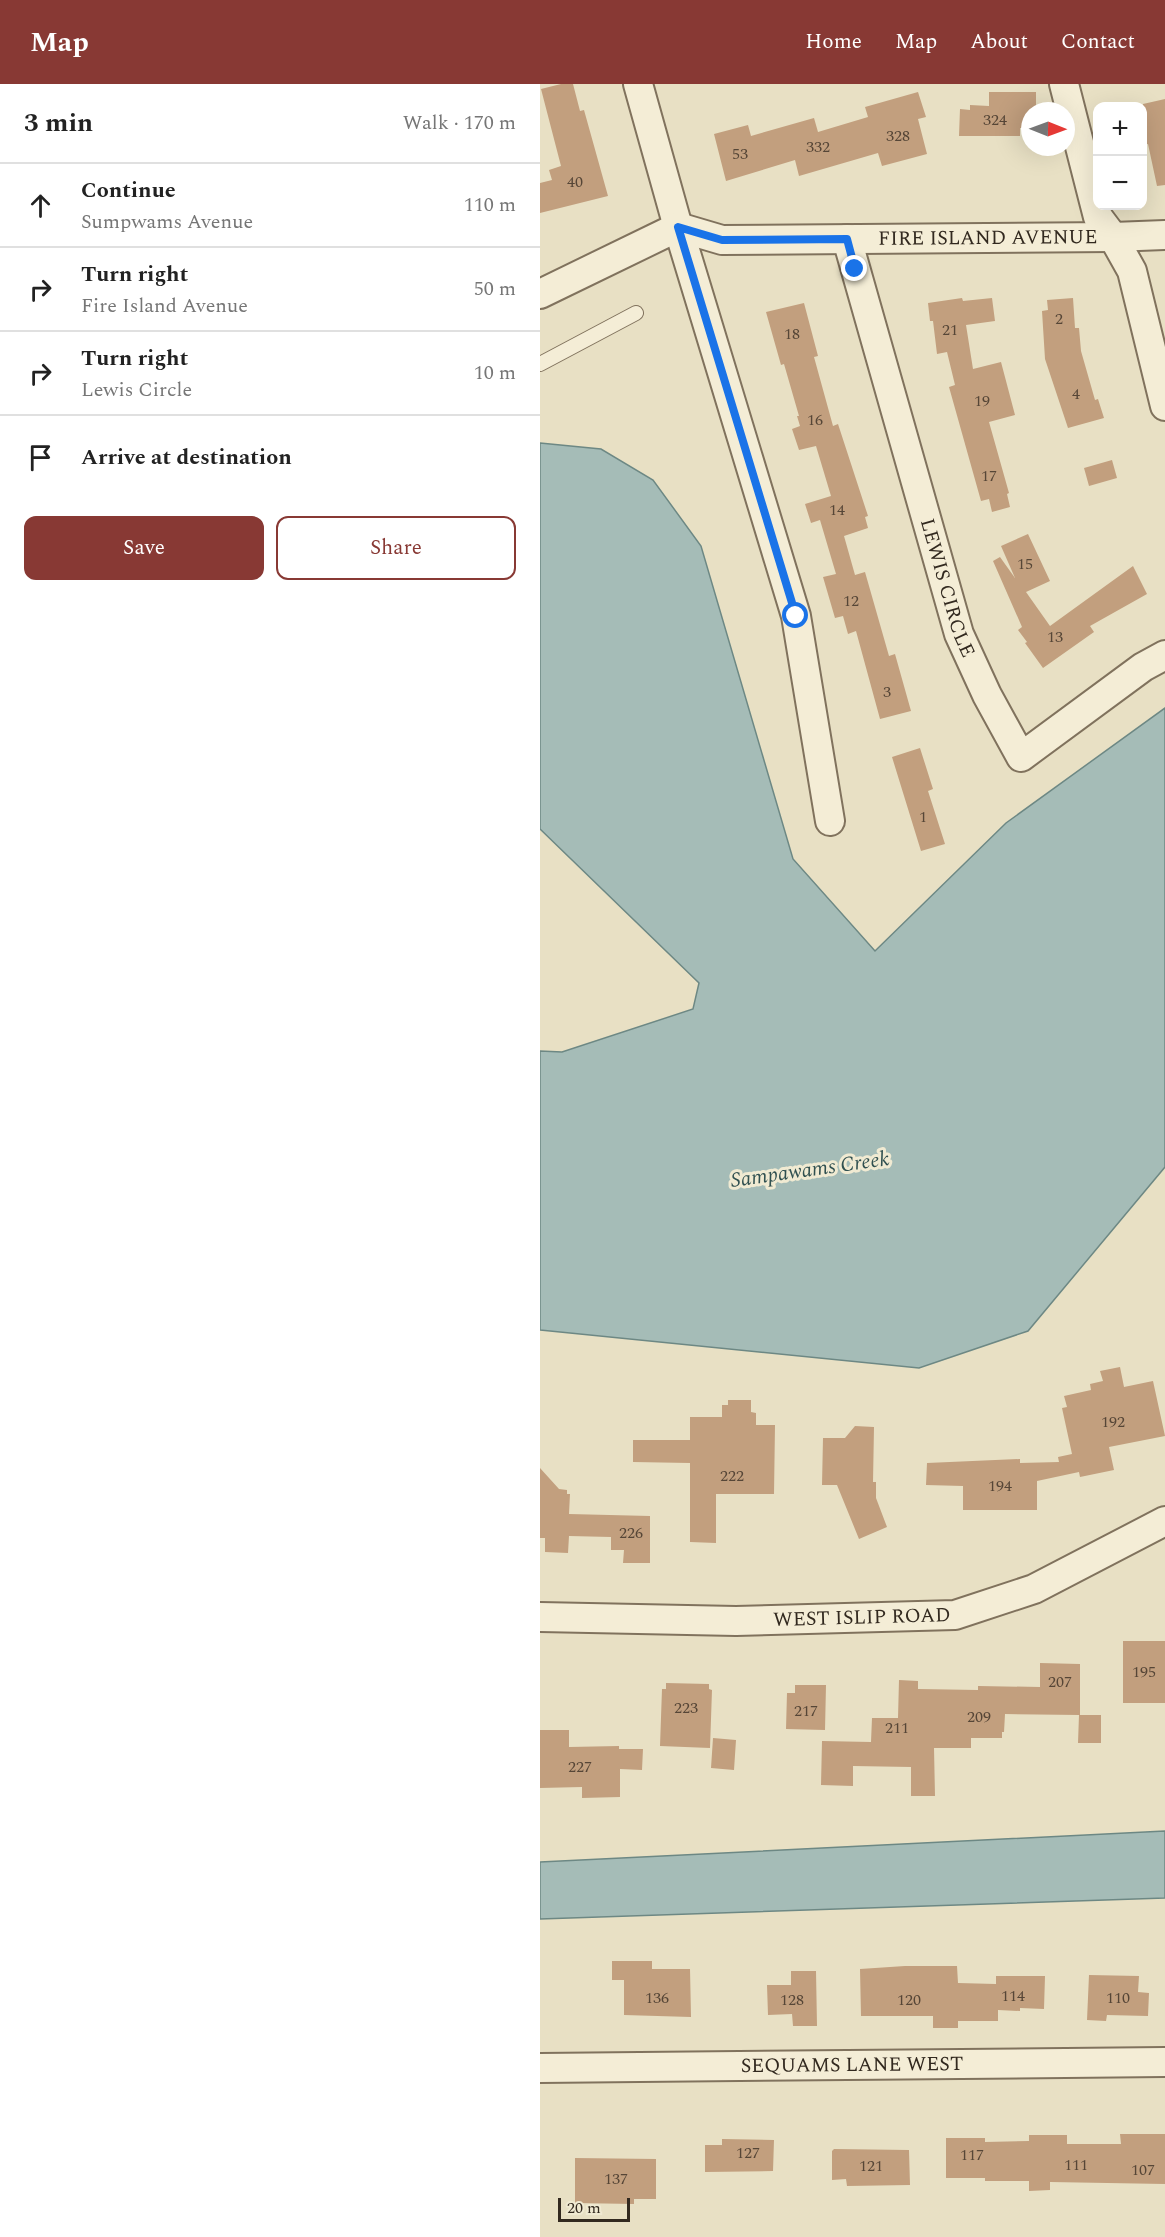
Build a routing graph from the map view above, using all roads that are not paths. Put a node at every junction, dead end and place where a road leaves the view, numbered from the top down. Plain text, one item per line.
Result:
1 (638, 84) edge
2 (1064, 84) edge
3 (678, 227) junction
4 (1165, 235) edge
5 (1113, 237) junction
6 (847, 239) junction
7 (540, 294) edge
8 (636, 313) dead end
9 (540, 363) edge
10 (1165, 405) edge
11 (1165, 655) edge
12 (830, 821) dead end
13 (1165, 1521) edge
14 (540, 1617) edge
15 (1165, 2062) edge
16 (540, 2068) edge

1 - 3 street
2 - 5 street
3 - 6 street, FIRE ISLAND AVENUE
3 - 7 street
3 - 12 street
4 - 5 street, FIRE ISLAND AVENUE
5 - 6 street, FIRE ISLAND AVENUE
5 - 10 street
6 - 11 street, LEWIS CIRCLE
8 - 9 lane
13 - 14 street, WEST ISLIP ROAD
15 - 16 street, SEQUAMS LANE WEST

